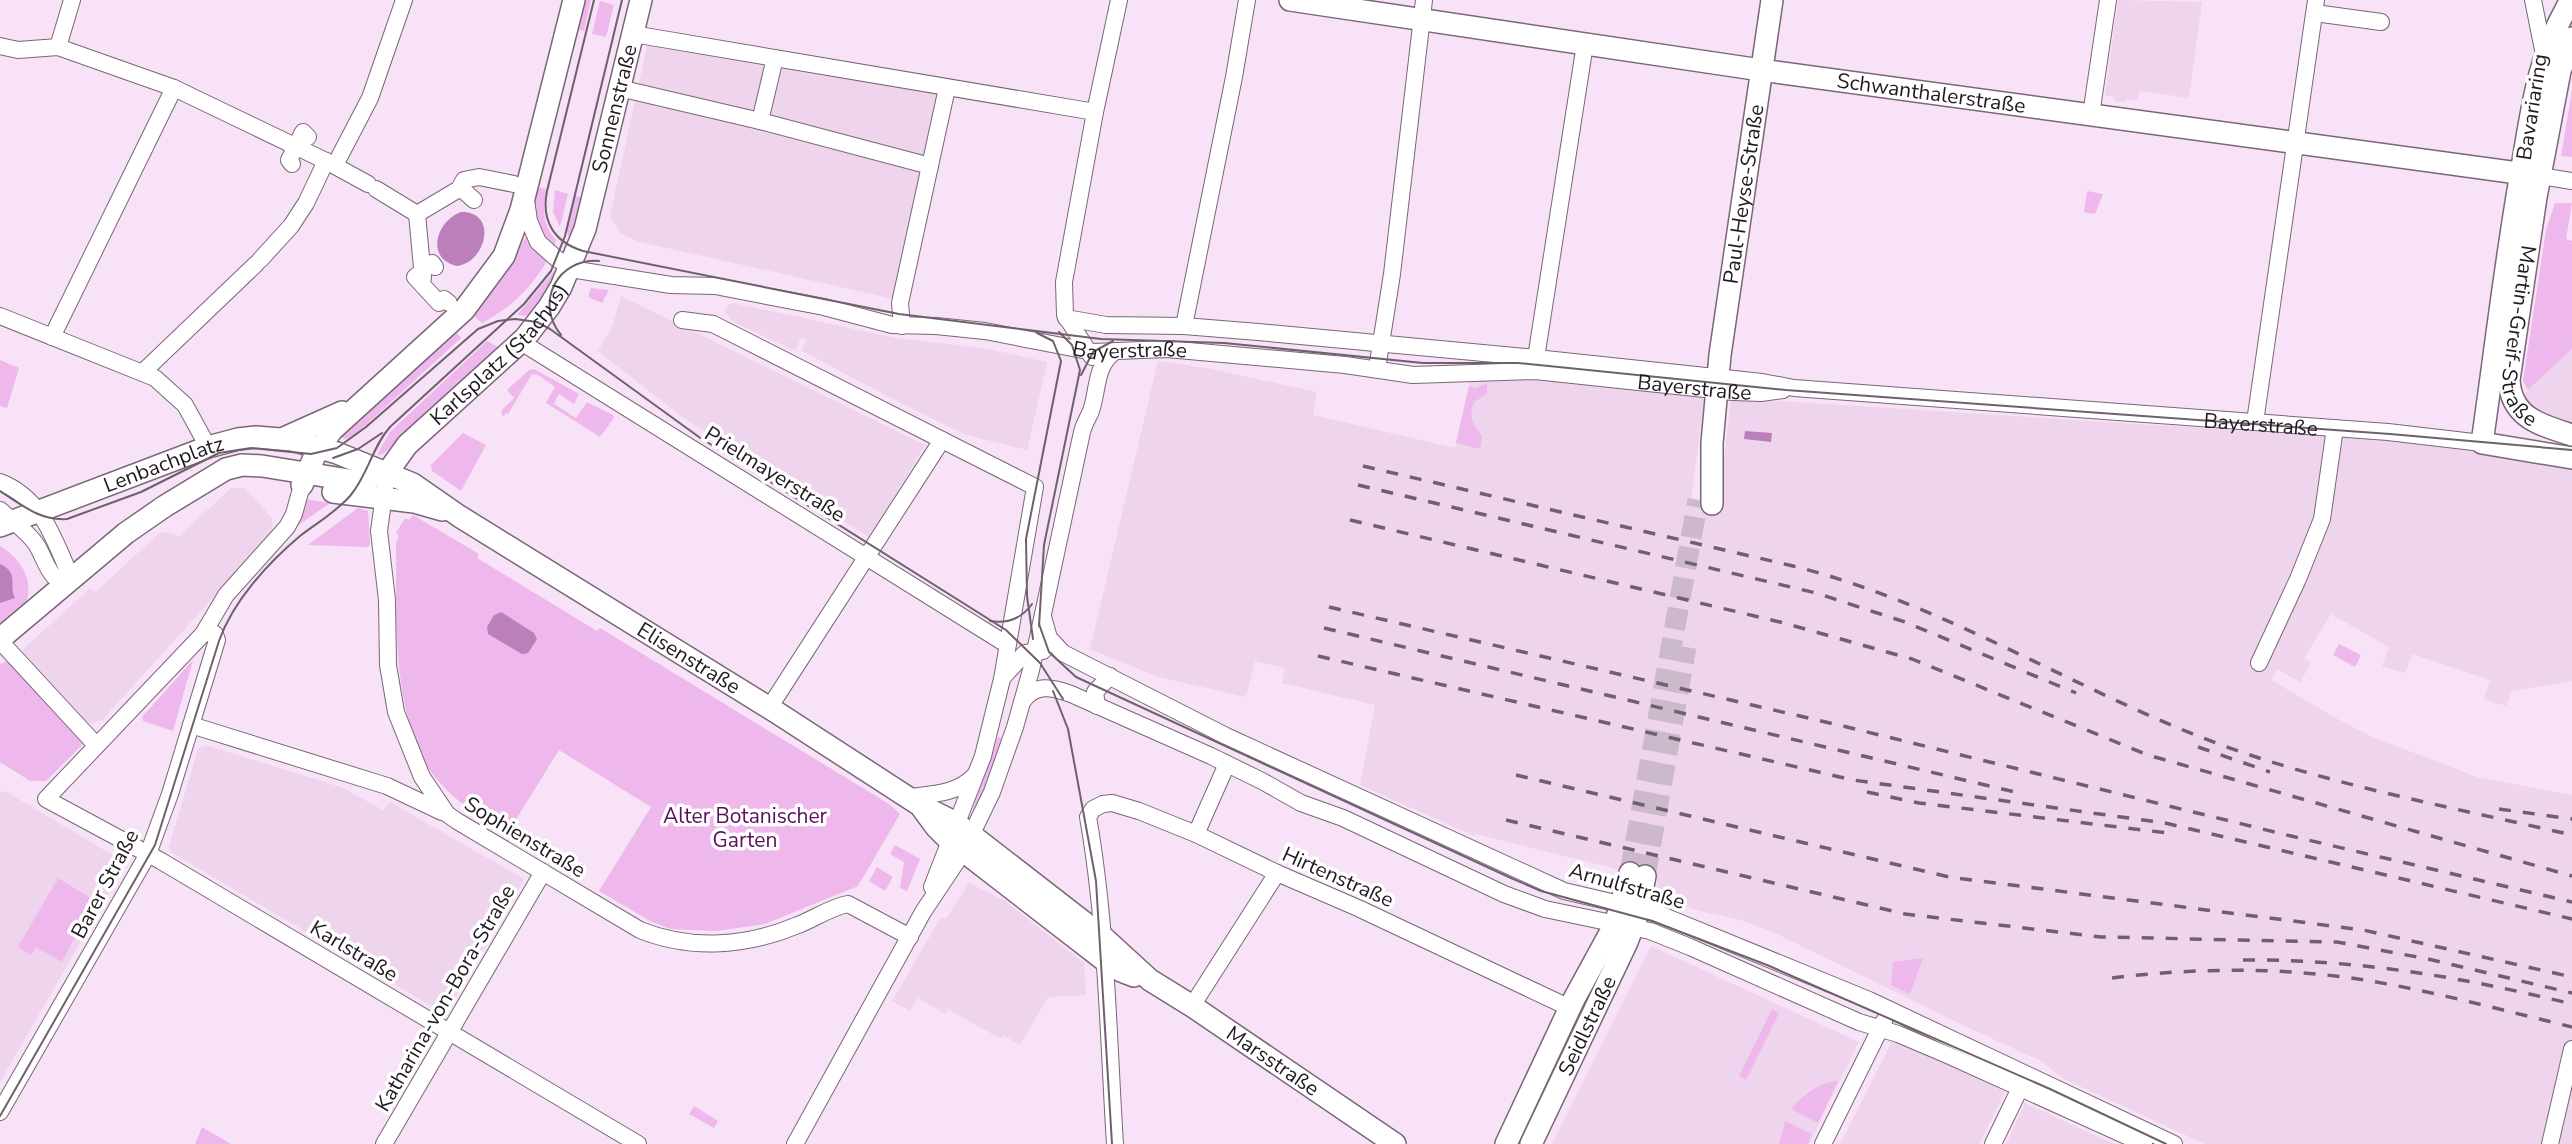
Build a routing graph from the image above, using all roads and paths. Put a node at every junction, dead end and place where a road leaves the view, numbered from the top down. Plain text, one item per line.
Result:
1 (72, 0) edge
2 (404, 0) edge
3 (641, 0) edge
4 (1119, 0) edge
5 (1247, 0) edge
6 (1290, 0) edge
7 (1772, 0) edge
8 (2108, 0) edge
9 (2533, 0) edge
10 (2571, 0) edge
11 (568, 1) edge
12 (2316, 6) edge
13 (1423, 9) edge
14 (2381, 22) dead end
15 (633, 34) junction
16 (2572, 38) edge
17 (1585, 44) junction
18 (0, 46) edge
19 (58, 47) junction
20 (2544, 55) junction
21 (775, 58) junction
22 (1761, 70) junction
23 (174, 88) junction
24 (620, 88) junction
25 (947, 88) junction
26 (1095, 112) junction
27 (2091, 115) junction
28 (760, 121) junction
29 (2296, 144) junction
30 (330, 163) junction
31 (930, 166) junction
32 (2530, 175) junction
33 (2572, 181) edge
34 (520, 185) junction
35 (417, 214) junction
36 (587, 218) joint
37 (569, 267) junction
38 (403, 273) dead end
39 (430, 274) junction
40 (449, 303) dead end
41 (0, 316) edge
42 (1066, 318) junction
43 (682, 320) dead end
44 (902, 326) junction
45 (1184, 327) junction
46 (52, 337) junction
47 (521, 342) junction
48 (1381, 343) junction
49 (1088, 352) junction
50 (1114, 353) junction
51 (1536, 358) junction
52 (1377, 369) junction
53 (1100, 371) junction
54 (144, 372) junction
55 (1717, 383) junction
56 (368, 397) junction
57 (2255, 422) junction
58 (2335, 428) junction
59 (2566, 433) edge
60 (284, 438) junction
61 (2483, 439) junction
62 (942, 440) junction
63 (208, 447) junction
64 (320, 447) junction
65 (2572, 458) edge
66 (387, 473) junction
67 (305, 479) junction
68 (0, 482) edge
69 (382, 498) junction
70 (1705, 502) tunnel mouth
71 (39, 510) junction
72 (459, 516) junction
73 (4, 519) edge
74 (867, 556) junction
75 (68, 581) junction
76 (1043, 617) junction
77 (203, 634) junction
78 (0, 640) edge
79 (1006, 644) junction
80 (1035, 651) junction
81 (1071, 658) junction
82 (2259, 663) dead end
83 (1110, 676) junction
84 (1002, 679) junction
85 (1097, 706) junction
86 (769, 708) junction
87 (995, 710) junction
88 (1020, 710) junction
89 (191, 725) junction
90 (989, 731) junction
91 (1012, 737) junction
92 (96, 745) junction
93 (1227, 764) junction
94 (978, 771) junction
95 (914, 800) junction
96 (447, 814) junction
97 (1196, 834) junction
98 (960, 838) junction
99 (148, 854) junction
100 (543, 872) junction
101 (1277, 873) junction
102 (1638, 874) tunnel mouth
103 (1628, 915) junction
104 (1579, 916) junction
105 (910, 937) junction
106 (1103, 937) junction
107 (1602, 948) junction
108 (1104, 960) junction
109 (1150, 980) junction
110 (1192, 1006) junction
111 (1570, 1008) junction
112 (1889, 1010) junction
113 (1880, 1029) junction
114 (449, 1032) junction
115 (2572, 1049) edge
116 (2024, 1081) junction
117 (0, 1112) edge
118 (384, 1144) edge
119 (638, 1144) edge
120 (795, 1144) edge
121 (1115, 1144) edge
122 (1395, 1144) edge
123 (1506, 1144) edge
124 (1531, 1144) edge
125 (1823, 1144) edge
126 (1993, 1144) edge
127 (2144, 1144) edge
128 (2174, 1144) edge
129 (2550, 1144) edge

1 - 19 street
2 - 30 street
3 - 15 main road, Sonnenstraße
4 - 26 street
5 - 45 street
6 - 13 main road, Schwanthalerstraße
7 - 22 main road, Paul-Heyse-Straße
8 - 27 street
9 - 20 street, Bavariaring
10 - 20 main road
11 - 34 main road
12 - 14 street
12 - 29 street
13 - 17 main road, Schwanthalerstraße
13 - 48 street
15 - 21 street
15 - 24 main road, Sonnenstraße
16 - 32 main road, Bavariaring
17 - 22 main road, Schwanthalerstraße
17 - 51 street
18 - 19 street
19 - 23 street
20 - 32 main road, Bavariaring
21 - 25 street
21 - 28 street
22 - 27 main road, Schwanthalerstraße
22 - 55 main road, Paul-Heyse-Straße
23 - 30 street
23 - 46 street
24 - 28 street
24 - 36 main road, Sonnenstraße
25 - 26 street
25 - 31 street
26 - 42 street
27 - 29 main road, Schwanthalerstraße
28 - 31 street
29 - 32 main road, Schwanthalerstraße
29 - 57 street
30 - 35 street
30 - 54 street
31 - 44 street
32 - 33 street, Schwanthalerstraße
32 - 59 main road, Martin-Greif-Straße
32 - 61 main road, Martin-Greif-Straße
34 - 35 street
34 - 37 street, Bayerstraße
34 - 56 main road
35 - 39 street
36 - 37 main road, Karlsplatz (Stachus)
37 - 44 street, Bayerstraße
37 - 47 main road, Karlsplatz (Stachus)
38 - 39 street
39 - 40 street
41 - 46 street
42 - 45 street, Bayerstraße
42 - 49 street
43 - 62 street
44 - 49 street, Bayerstraße
45 - 48 street, Bayerstraße
46 - 54 street
47 - 66 main road, Karlsplatz (Stachus)
47 - 74 street, Prielmayerstraße
48 - 51 street, Bayerstraße
48 - 52 street
49 - 50 street, Bayerstraße
49 - 53 street
50 - 52 street, Bayerstraße
50 - 53 street
51 - 55 street, Bayerstraße
52 - 55 street, Bayerstraße
53 - 76 street
54 - 63 street
55 - 57 street, Bayerstraße
55 - 70 main road, Paul-Heyse-Straße
56 - 60 main road
56 - 64 main road
57 - 58 street, Bayerstraße
58 - 61 street, Bayerstraße
58 - 82 street
60 - 63 main road, Lenbachplatz
60 - 64 main road, Lenbachplatz
61 - 65 main road, Bayerstraße
62 - 74 street
62 - 79 street
63 - 71 main road, Lenbachplatz
64 - 66 main road, Lenbachplatz
64 - 67 main road
66 - 67 main road, Lenbachplatz
66 - 69 street, Sophienstraße
66 - 72 main road, Elisenstraße
67 - 69 main road, Lenbachplatz
67 - 75 main road, Lenbachplatz
67 - 77 street
68 - 71 street
69 - 72 main road, Elisenstraße
69 - 96 street, Sophienstraße
71 - 73 main road, Lenbachplatz
71 - 75 street
72 - 86 main road, Elisenstraße
73 - 75 street, Lenbachplatz
74 - 79 street, Prielmayerstraße
74 - 86 street
75 - 78 main road, Lenbachplatz
76 - 80 street
76 - 81 street, Arnulfstraße
77 - 89 street, Barer Straße
77 - 92 street
78 - 92 street
79 - 84 street
80 - 81 street, Arnulfstraße
80 - 84 street
80 - 88 street
81 - 83 street, Arnulfstraße
83 - 85 street
83 - 103 street, Arnulfstraße
84 - 87 street
85 - 88 street, Arnulfstraße
85 - 93 street, Arnulfstraße
86 - 95 main road, Elisenstraße
87 - 88 street
87 - 90 street
88 - 91 street
89 - 96 street
89 - 99 street, Barer Straße
90 - 91 street
90 - 94 street
91 - 98 street
92 - 99 street, Karlstraße
93 - 97 street
93 - 104 street, Arnulfstraße
94 - 95 street
94 - 98 street
95 - 98 main road, Elisenstraße
96 - 100 street, Sophienstraße
97 - 101 street, Hirtenstraße
97 - 106 street, Hirtenstraße
98 - 105 street
98 - 106 main road, Elisenstraße
98 - 108 main road, Elisenstraße
99 - 114 street, Karlstraße
99 - 117 street, Barer Straße
100 - 105 street, Sophienstraße
100 - 114 street, Katharina-von-Bora-Straße
101 - 110 street
101 - 111 street, Hirtenstraße
102 - 103 main road
103 - 104 street, Arnulfstraße
103 - 107 main road, Seidlstraße
103 - 112 street, Arnulfstraße
103 - 113 street, Arnulfstraße
103 - 124 main road, Seidlstraße
104 - 107 street, Seidlstraße
105 - 120 street
106 - 108 street
106 - 109 main road, Marsstraße
107 - 111 main road, Seidlstraße
108 - 109 main road, Marsstraße
108 - 121 street
109 - 110 main road, Marsstraße
110 - 122 main road, Marsstraße
111 - 123 main road, Seidlstraße
112 - 113 street
112 - 116 street, Arnulfstraße
113 - 116 street, Arnulfstraße
113 - 125 street
114 - 118 street, Katharina-von-Bora-Straße
114 - 119 street, Karlstraße
115 - 129 street
116 - 126 street
116 - 127 street, Arnulfstraße
116 - 128 street, Arnulfstraße

